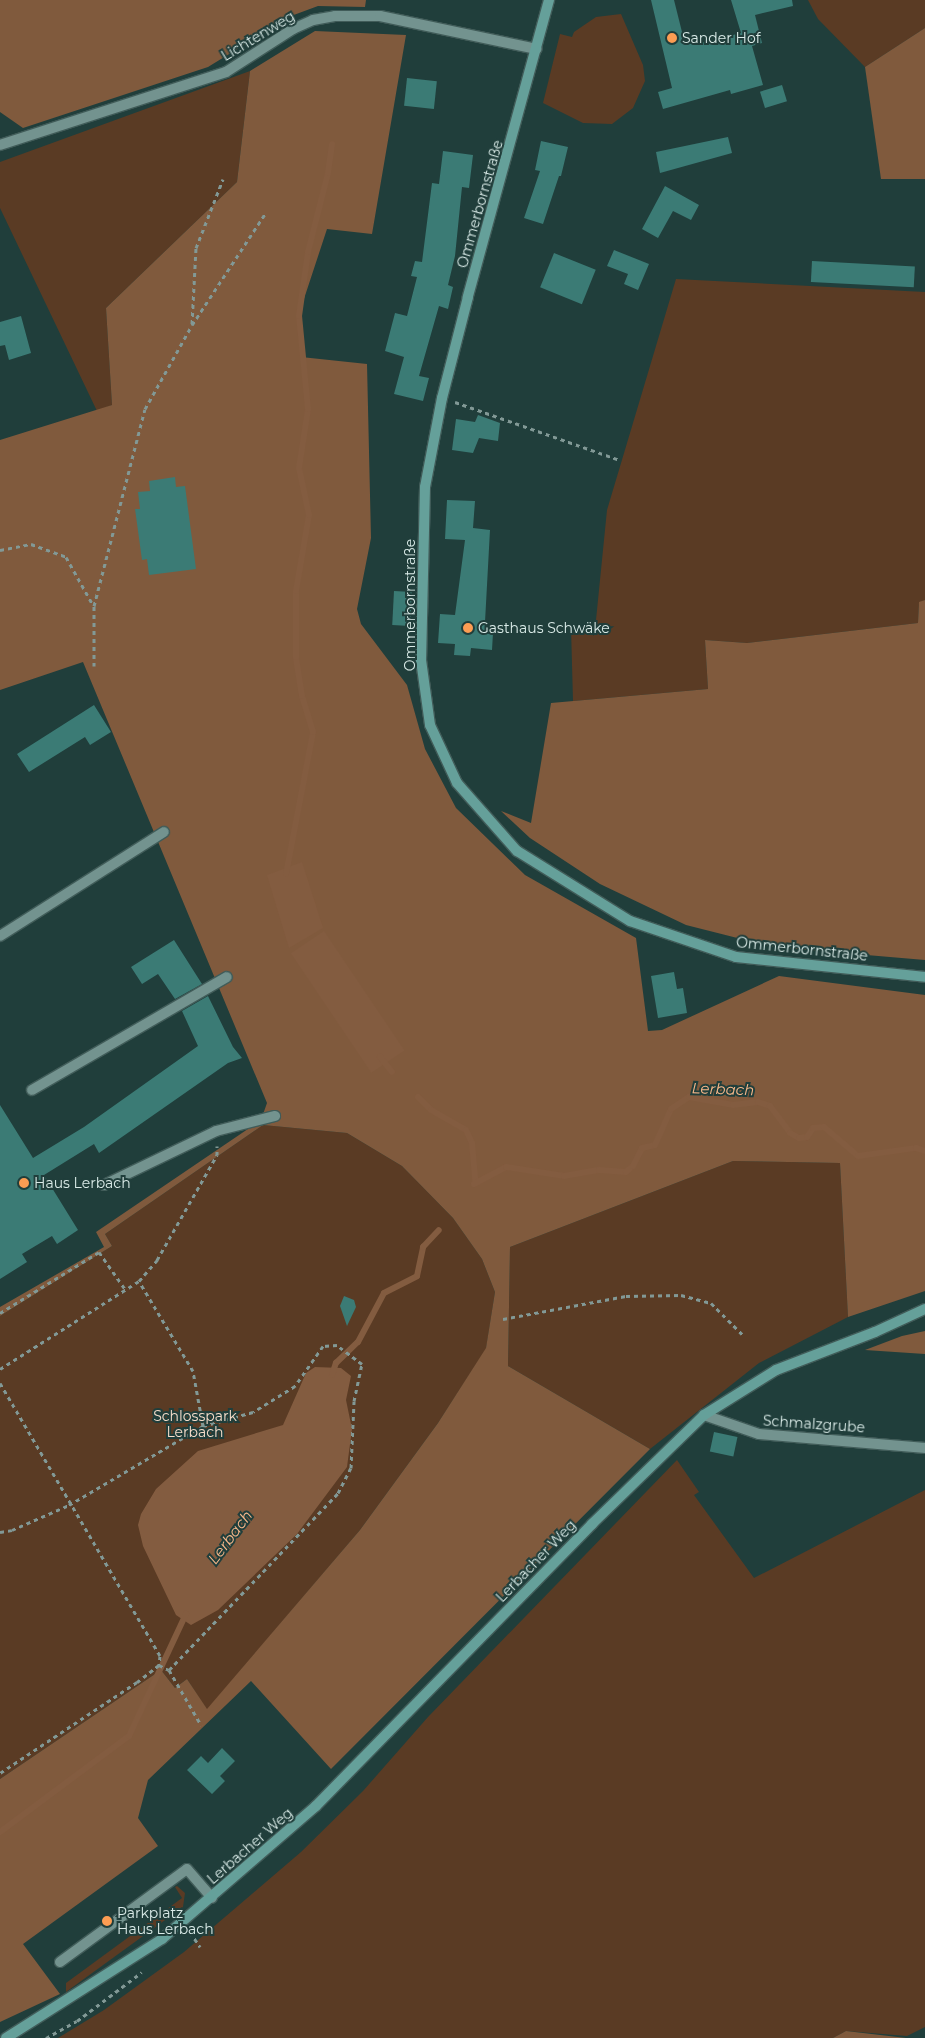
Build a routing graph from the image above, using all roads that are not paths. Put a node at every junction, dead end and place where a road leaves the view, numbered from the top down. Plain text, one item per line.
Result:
1 (549, 0) edge
2 (537, 49) junction
3 (0, 145) edge
4 (164, 832) dead end
5 (0, 936) edge
6 (227, 977) dead end
7 (925, 977) edge
8 (32, 1090) dead end
9 (275, 1116) dead end
10 (104, 1185) dead end
11 (925, 1308) edge
12 (704, 1415) junction
13 (925, 1448) edge
14 (212, 1898) junction
15 (60, 1962) dead end
16 (6, 2038) edge

1 - 2 street, Ommerbornstraße
2 - 3 street, Lichtenweg
2 - 7 street, Ommerbornstraße
4 - 5 street
6 - 8 street
9 - 10 street
11 - 12 street, Lerbacher Weg
12 - 13 street, Schmalzgrube
12 - 14 street, Lerbacher Weg
14 - 15 street, Lerbacher Weg
14 - 16 street, Lerbacher Weg

